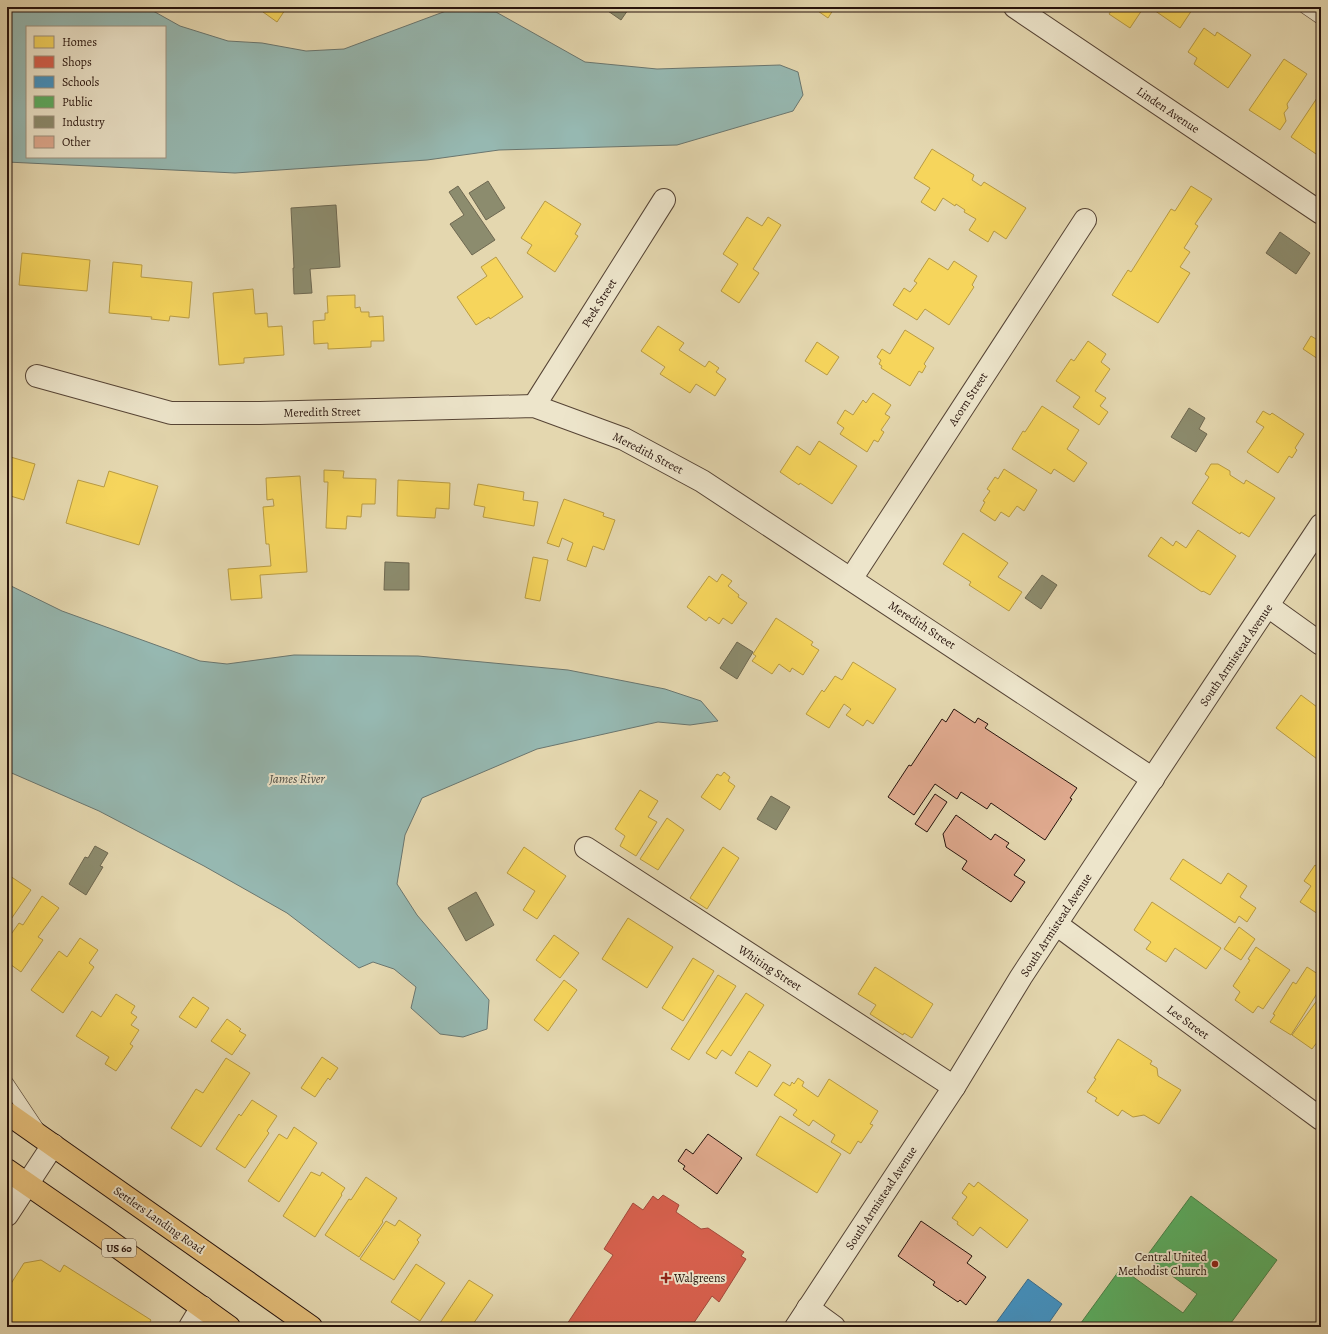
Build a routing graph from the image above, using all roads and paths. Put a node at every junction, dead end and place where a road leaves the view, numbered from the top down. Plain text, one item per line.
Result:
1 (1015, 7) edge
2 (1305, 7) edge
3 (1321, 18) edge
4 (664, 200) dead end
5 (1321, 213) edge
6 (1085, 220) dead end
7 (37, 376) dead end
8 (534, 406) junction
9 (1321, 525) edge
10 (851, 578) junction
11 (1268, 606) junction
12 (1321, 644) edge
13 (1154, 779) junction
14 (586, 848) dead end
15 (1056, 924) junction
16 (7, 1083) edge
17 (954, 1087) junction
18 (7, 1113) edge
19 (1321, 1119) edge
20 (48, 1141) junction
21 (7, 1170) edge
22 (27, 1184) junction
23 (7, 1215) edge
24 (202, 1307) junction
25 (808, 1308) junction
26 (190, 1327) edge
27 (229, 1327) edge
28 (311, 1327) edge
29 (796, 1327) edge
30 (834, 1327) edge

1 - 5 street, Linden Avenue
2 - 3 lane
4 - 8 street, Peek Street
6 - 10 street, Acorn Street
7 - 8 street, Meredith Street
8 - 10 street, Meredith Street
9 - 11 street, South Armistead Avenue
10 - 13 street, Meredith Street
11 - 12 street
11 - 13 street, South Armistead Avenue
13 - 15 street, South Armistead Avenue
14 - 17 street, Whiting Street
15 - 17 street, South Armistead Avenue
15 - 19 street, Lee Street
16 - 20 lane
17 - 25 street, South Armistead Avenue
18 - 20 main road, Settlers Landing Road
20 - 22 street
20 - 28 main road, Settlers Landing Road
21 - 22 main road, US 60
22 - 23 street
22 - 24 main road, US 60
24 - 26 street
24 - 27 main road, US 60
25 - 29 street, South Armistead Avenue
25 - 30 street

